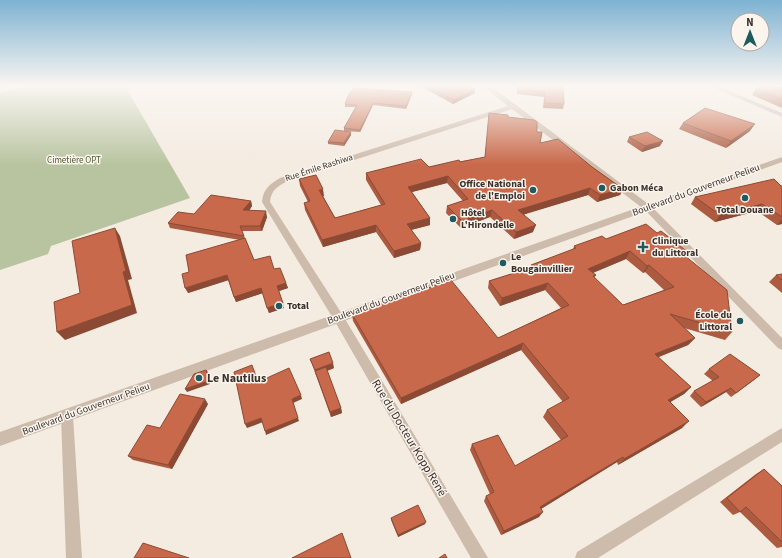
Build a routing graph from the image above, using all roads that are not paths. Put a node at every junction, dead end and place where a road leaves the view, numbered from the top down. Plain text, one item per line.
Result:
1 (493, 112) edge
2 (522, 112) edge
3 (782, 159) edge
4 (648, 208) junction
5 (338, 317) junction
6 (782, 345) edge
7 (67, 416) junction
8 (782, 434) edge
9 (0, 439) edge
10 (74, 558) edge
11 (480, 558) edge
12 (583, 558) edge

1 - 5 street, Rue Émile Rashiwa
2 - 4 street
3 - 4 street, Boulevard du Gouverneur Pelieu
4 - 5 street, Boulevard du Gouverneur Pelieu
4 - 6 street
5 - 7 street, Boulevard du Gouverneur Pelieu
5 - 11 street, Rue du Docteur Kopp René
7 - 9 street, Boulevard du Gouverneur Pelieu
7 - 10 street
8 - 12 street

